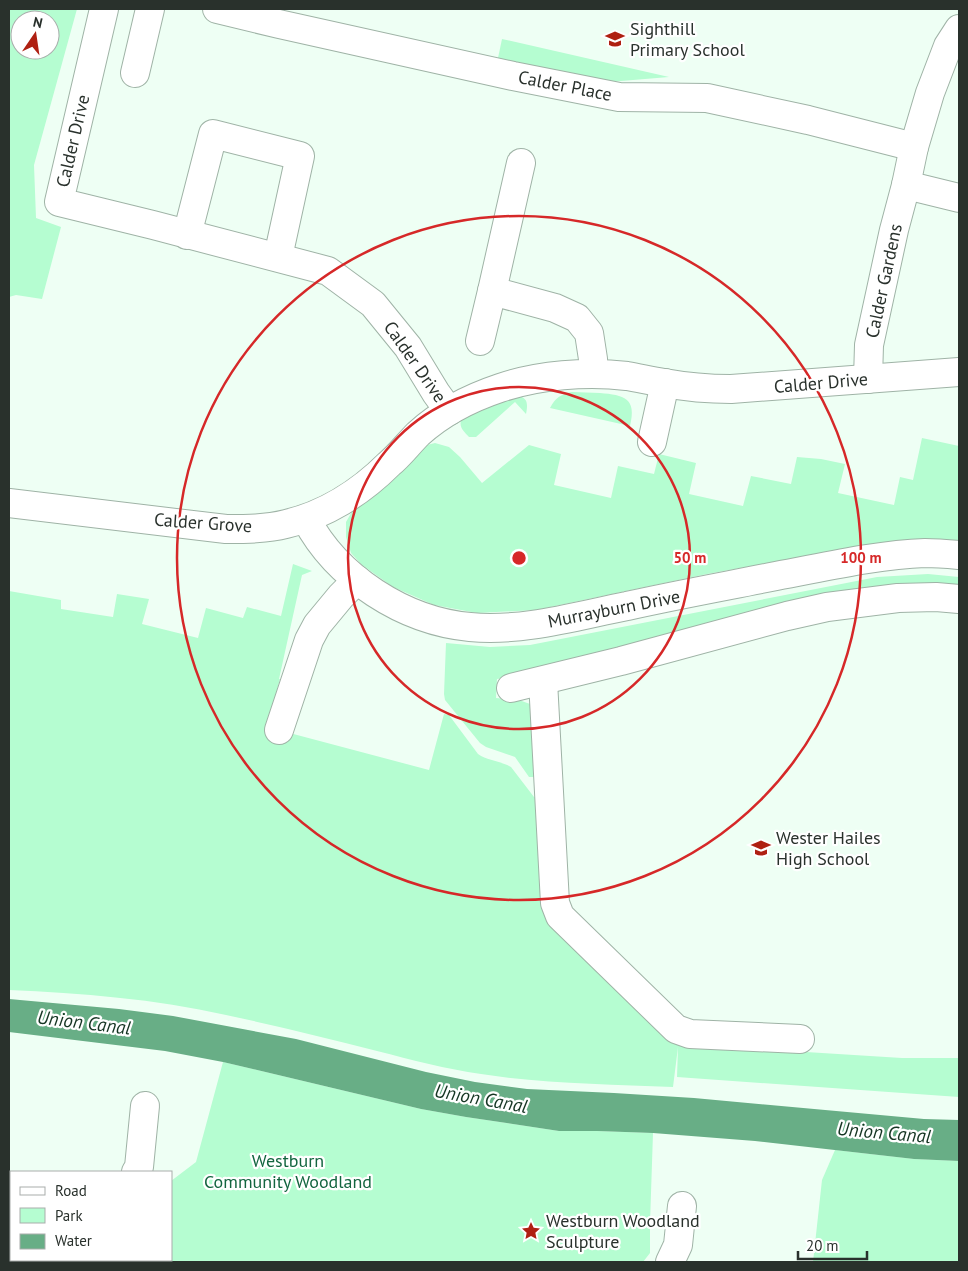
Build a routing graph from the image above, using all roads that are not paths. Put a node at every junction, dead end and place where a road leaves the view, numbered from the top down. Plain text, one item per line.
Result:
1 (104, 9) edge
2 (150, 9) edge
3 (217, 9) edge
4 (959, 29) edge
5 (135, 73) dead end
6 (914, 147) junction
7 (522, 163) dead end
8 (906, 185) junction
9 (959, 198) edge
10 (187, 235) junction
11 (278, 257) junction
12 (492, 291) junction
13 (480, 341) dead end
14 (959, 372) edge
15 (594, 374) junction
16 (868, 379) junction
17 (665, 383) junction
18 (449, 411) junction
19 (652, 442) dead end
20 (9, 503) edge
21 (306, 519) junction
22 (959, 555) edge
23 (358, 580) junction
24 (959, 599) edge
25 (542, 680) junction
26 (511, 688) dead end
27 (279, 730) dead end
28 (800, 1039) dead end
29 (145, 1106) dead end
30 (137, 1171) edge
31 (682, 1206) dead end
32 (670, 1262) edge

1 - 10 street, Calder Drive
2 - 5 street
3 - 6 street, Calder Place
4 - 6 street, Calder Gardens
6 - 8 street, Calder Gardens
7 - 12 street
8 - 9 street
8 - 16 street, Calder Gardens
10 - 11 street, Calder Drive
10 - 11 street
11 - 18 street, Calder Drive
12 - 13 street
12 - 15 street
14 - 16 street, Calder Drive
15 - 17 street, Calder Drive
15 - 18 street, Calder Drive
16 - 17 street, Calder Drive
17 - 19 street
18 - 21 street, Calder Grove
20 - 21 street, Calder Grove
21 - 23 street, Murrayburn Drive
22 - 23 street, Murrayburn Drive
23 - 27 street
24 - 25 street
25 - 26 street
25 - 28 street
29 - 30 street
31 - 32 street

